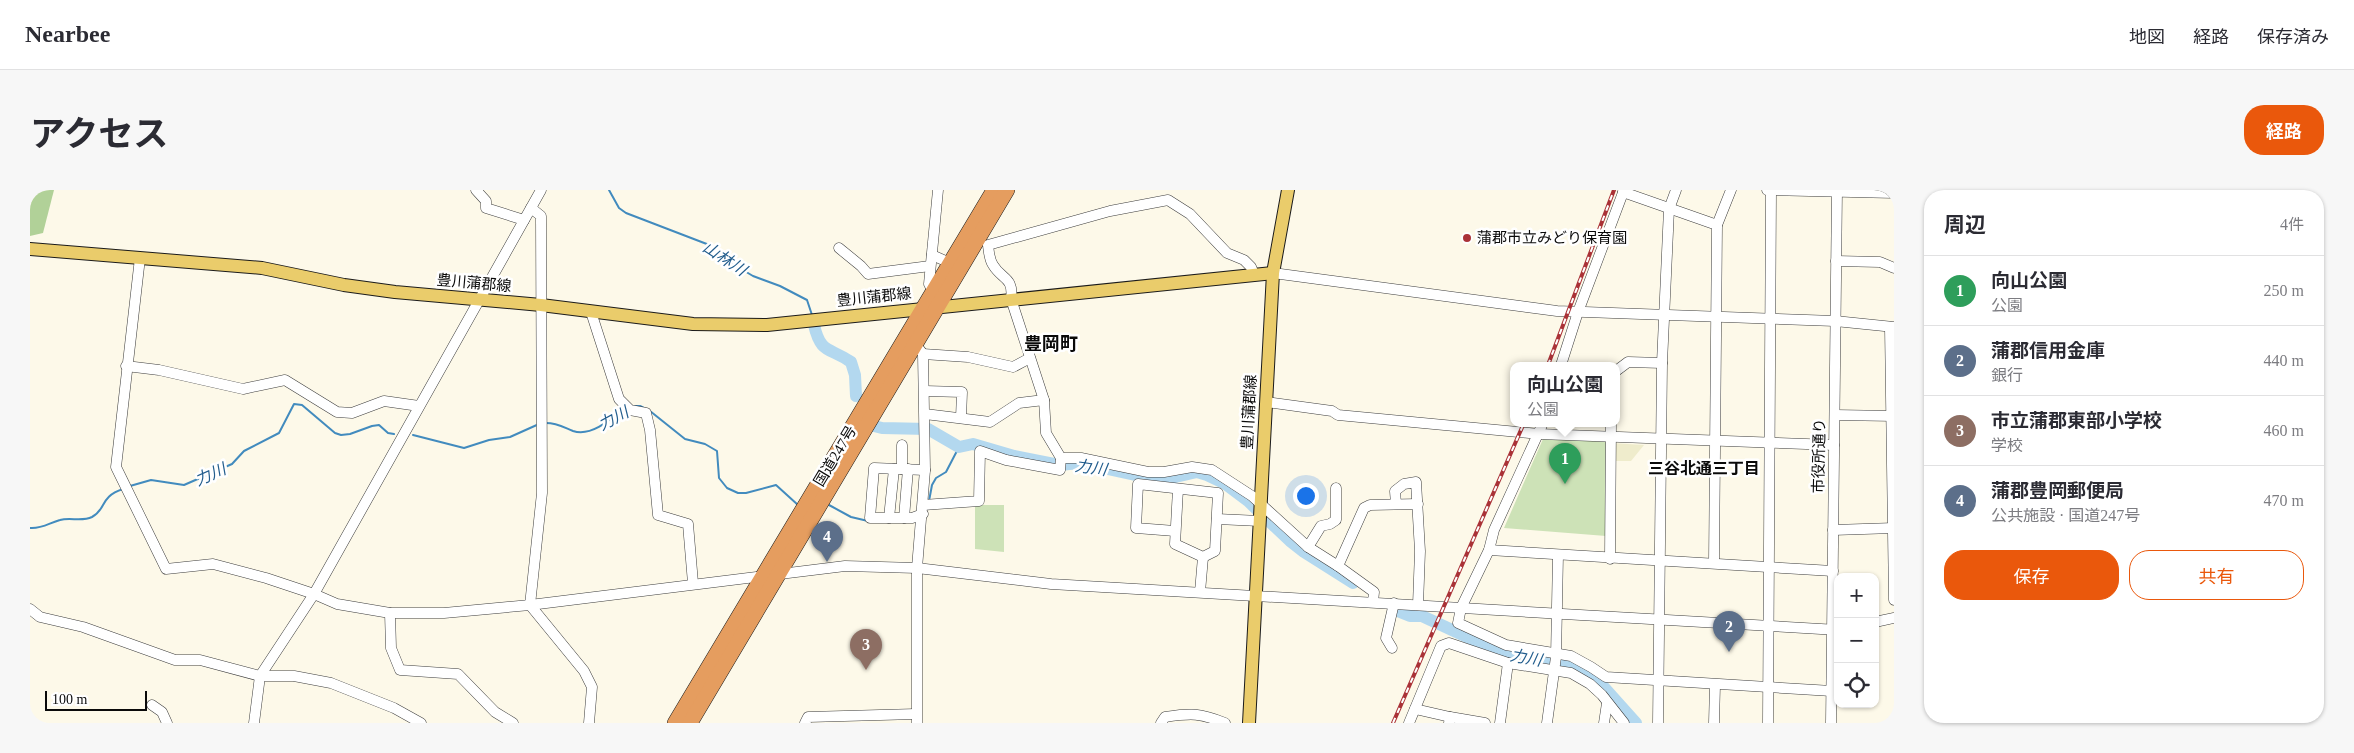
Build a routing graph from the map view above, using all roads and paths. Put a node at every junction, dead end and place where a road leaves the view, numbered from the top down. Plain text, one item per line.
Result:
1 (476, 190) edge
2 (541, 190) edge
3 (938, 190) edge
4 (994, 190) edge
5 (1007, 190) edge
6 (1288, 190) edge
7 (1676, 190) edge
8 (1731, 190) edge
9 (1624, 191) edge
10 (1769, 191) edge
11 (1837, 191) edge
12 (1894, 193) edge
13 (1168, 195) edge
14 (984, 197) edge
15 (531, 208) junction
16 (1669, 210) junction
17 (524, 220) junction
18 (1717, 226) junction
19 (839, 248) dead end
20 (30, 249) edge
21 (140, 258) junction
22 (931, 260) junction
23 (1836, 261) junction
24 (950, 263) junction
25 (1894, 268) edge
26 (1273, 272) junction
27 (1254, 274) junction
28 (1011, 299) junction
29 (480, 300) junction
30 (932, 302) junction
31 (541, 305) junction
32 (591, 312) junction
33 (1578, 312) junction
34 (1664, 315) junction
35 (1717, 318) junction
36 (1770, 319) junction
37 (1835, 321) junction
38 (1892, 327) edge
39 (920, 350) junction
40 (1030, 358) junction
41 (1563, 362) edge
42 (1662, 363) junction
43 (126, 366) junction
44 (1620, 368) edge
45 (925, 391) junction
46 (1044, 400) junction
47 (1266, 402) junction
48 (419, 406) junction
49 (925, 414) junction
50 (1835, 416) junction
51 (1893, 416) edge
52 (961, 418) junction
53 (1542, 427) edge
54 (1611, 427) edge
55 (1540, 434) junction
56 (1611, 436) junction
57 (1663, 439) junction
58 (1716, 441) junction
59 (1771, 444) junction
60 (902, 445) dead end
61 (1834, 445) junction
62 (1061, 462) junction
63 (901, 469) junction
64 (925, 470) junction
65 (1336, 488) dead end
66 (1178, 489) junction
67 (1396, 504) junction
68 (1418, 504) junction
69 (925, 512) junction
70 (1260, 512) junction
71 (889, 518) junction
72 (904, 518) junction
73 (1217, 519) junction
74 (1893, 528) edge
75 (1833, 530) junction
76 (1175, 531) junction
77 (1308, 548) junction
78 (1489, 550) junction
79 (1558, 555) junction
80 (1202, 557) junction
81 (1610, 559) junction
82 (1661, 561) junction
83 (1714, 563) junction
84 (1338, 566) junction
85 (1769, 567) junction
86 (918, 568) junction
87 (1832, 571) junction
88 (771, 575) junction
89 (693, 583) junction
90 (1200, 592) junction
91 (314, 594) junction
92 (1255, 595) junction
93 (1894, 600) edge
94 (1373, 602) junction
95 (1394, 603) junction
96 (1418, 605) junction
97 (530, 606) junction
98 (1460, 608) junction
99 (30, 609) edge
100 (390, 613) junction
101 (1558, 614) junction
102 (1834, 618) edge
103 (1894, 618) edge
104 (1660, 621) junction
105 (1879, 621) edge
106 (1769, 627) junction
107 (1834, 631) edge
108 (1392, 648) dead end
109 (1834, 651) edge
110 (1556, 655) junction
111 (1508, 663) junction
112 (1555, 671) junction
113 (260, 676) junction
114 (1660, 681) junction
115 (1715, 685) junction
116 (1769, 689) junction
117 (1832, 691) junction
118 (1607, 703) junction
119 (152, 705) dead end
120 (1415, 709) junction
121 (917, 719) edge
122 (1450, 720) edge
123 (167, 723) edge
124 (254, 723) edge
125 (421, 723) edge
126 (513, 723) edge
127 (589, 723) edge
128 (675, 723) edge
129 (690, 723) edge
130 (805, 723) edge
131 (1161, 723) edge
132 (1225, 723) edge
133 (1249, 723) edge
134 (1409, 723) edge
135 (1484, 723) edge
136 (1500, 723) edge
137 (1548, 723) edge
138 (1604, 723) edge
139 (1624, 723) edge
140 (1658, 723) edge
141 (1714, 723) edge
142 (1768, 723) edge
143 (1831, 723) edge

1 - 17 street
2 - 15 street
3 - 22 street
4 - 14 highway, 国道247号
5 - 30 highway, 国道247号
6 - 26 main road
7 - 16 street
8 - 18 street
9 - 16 street
9 - 33 street
10 - 11 street
10 - 36 street
11 - 12 street
11 - 23 street, 市役所通り
13 - 27 street
13 - 28 street
14 - 24 highway, 国道247号
15 - 17 street
15 - 31 street
16 - 18 street
16 - 34 street
17 - 29 street
18 - 35 street
19 - 22 street
20 - 21 main road, 豊川蒲郡線
21 - 29 main road, 豊川蒲郡線
21 - 43 street
22 - 24 street
22 - 30 street
23 - 25 street
23 - 37 street, 市役所通り
24 - 30 highway, 国道247号
26 - 27 main road, 豊川蒲郡線
26 - 33 street
26 - 47 main road, 豊川蒲郡線
27 - 28 main road, 豊川蒲郡線
28 - 30 main road, 豊川蒲郡線
28 - 40 street
29 - 31 main road, 豊川蒲郡線
29 - 48 street
30 - 32 main road, 豊川蒲郡線
30 - 39 highway, 国道247号
30 - 88 highway, 国道247号
31 - 32 main road, 豊川蒲郡線
31 - 97 street
32 - 89 street
33 - 34 street
33 - 41 street
34 - 35 street
34 - 42 street
35 - 36 street
35 - 58 street
36 - 37 street
36 - 59 street
37 - 38 street
37 - 50 street, 市役所通り
38 - 51 street
39 - 40 street
39 - 45 street
39 - 88 highway, 国道247号
40 - 46 street
42 - 44 street
42 - 57 street
43 - 48 street
43 - 91 street
45 - 49 street
45 - 52 street
46 - 52 street
46 - 62 street
47 - 55 street
47 - 70 main road, 豊川蒲郡線
48 - 91 street
49 - 52 street
49 - 64 street
50 - 51 street
50 - 61 street, 市役所通り
51 - 74 street
53 - 55 street
54 - 56 street
55 - 56 street
55 - 78 street
56 - 57 street
56 - 81 street
57 - 58 street
57 - 82 street
58 - 59 street
58 - 83 street
59 - 61 street
59 - 85 street
60 - 63 street
61 - 75 street, 市役所通り
62 - 69 street
62 - 70 street
63 - 64 street
63 - 71 street
63 - 71 street
63 - 72 street
64 - 69 street
65 - 77 street
66 - 73 street
66 - 76 street
66 - 76 street
67 - 68 street
67 - 68 street
67 - 84 street
68 - 96 street
69 - 72 street
69 - 86 street
70 - 73 street
70 - 77 street
70 - 92 main road, 豊川蒲郡線
71 - 72 street
73 - 80 street
74 - 75 street
74 - 93 street
75 - 87 street, 市役所通り
76 - 80 street
77 - 84 street
78 - 79 street
78 - 98 street
79 - 81 street
79 - 101 street
80 - 90 street
81 - 82 street
82 - 83 street
82 - 104 street
83 - 85 street
84 - 94 street
85 - 87 street
85 - 106 street
86 - 88 street
86 - 90 street
86 - 121 street
87 - 102 street, 市役所通り
88 - 89 street
88 - 128 highway, 国道247号
88 - 129 highway, 国道247号
89 - 97 street
90 - 92 street
91 - 100 street
91 - 113 street
92 - 94 street
92 - 133 main road, 豊川蒲郡線
94 - 95 street
95 - 96 street
95 - 108 street
96 - 98 street
97 - 100 street
97 - 127 street
98 - 101 street
98 - 110 street
99 - 113 street
100 - 126 street
101 - 104 street
101 - 110 street
103 - 105 street
104 - 106 street
104 - 114 street
106 - 107 street
106 - 116 street
109 - 117 street, 市役所通り
110 - 112 street
110 - 114 street
111 - 112 street
111 - 120 street
111 - 136 street
112 - 118 street
112 - 137 street
113 - 124 street
113 - 125 street
114 - 115 street
114 - 140 street
115 - 116 street
115 - 141 street
116 - 117 street
116 - 142 street
117 - 143 street, 市役所通り
118 - 138 street
118 - 139 street
119 - 123 street
120 - 122 street
120 - 134 street
121 - 130 street
122 - 135 street
131 - 132 street

